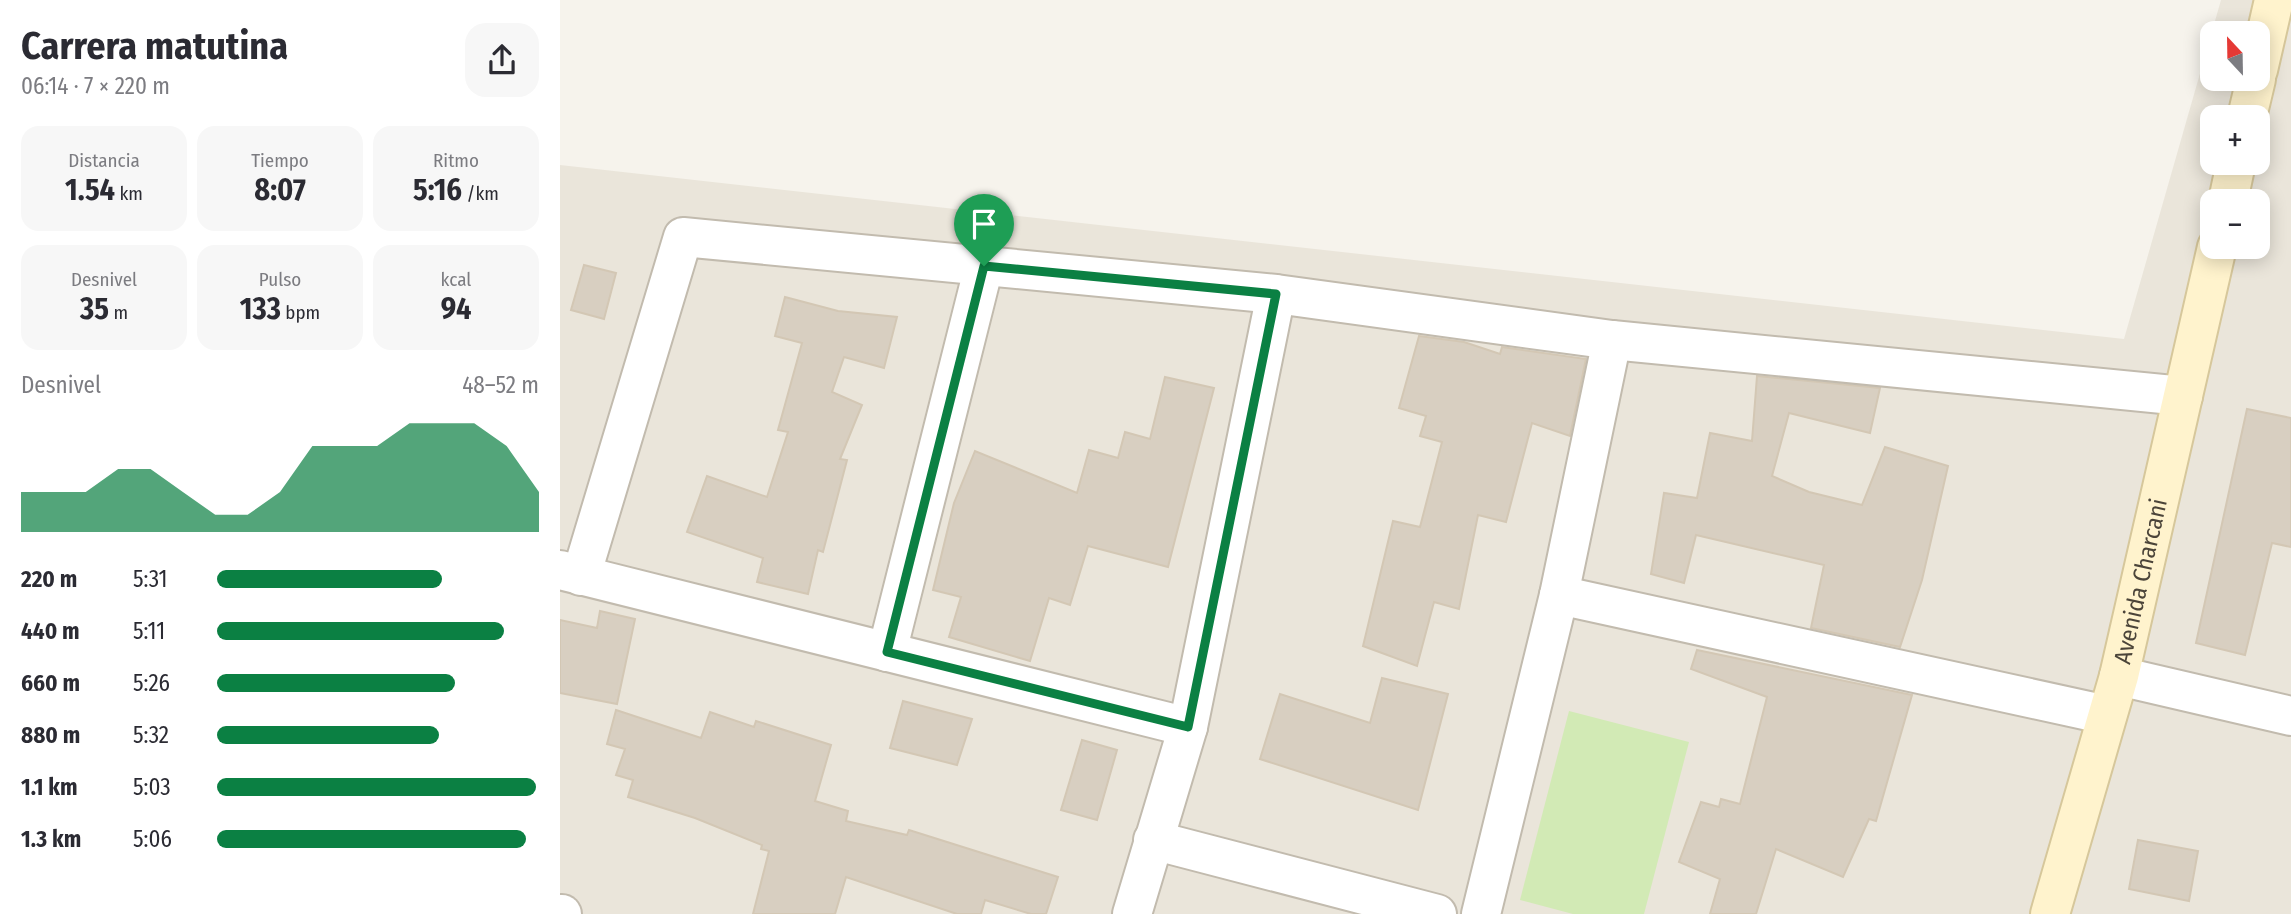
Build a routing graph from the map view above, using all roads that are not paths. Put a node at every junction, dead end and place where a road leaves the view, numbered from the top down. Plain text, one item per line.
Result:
1 (2274, 0) edge
2 (2269, 21) edge
3 (2214, 259) edge
4 (984, 266) junction
5 (1276, 294) junction
6 (1612, 340) junction
7 (2183, 396) junction
8 (571, 573) edge
9 (1559, 595) junction
10 (887, 652) junction
11 (2119, 676) junction
12 (2107, 715) junction
13 (2291, 716) edge
14 (1188, 727) junction
15 (1153, 840) junction
16 (1132, 914) edge
17 (1437, 914) edge
18 (1481, 914) edge
19 (2050, 914) edge

1 - 2 main road
3 - 7 main road, Avenida Charcani
4 - 5 street
4 - 8 street
4 - 10 street
5 - 6 street
5 - 14 street
6 - 7 street
6 - 9 street
7 - 11 main road, Avenida Charcani
8 - 10 street
9 - 12 street
9 - 18 street
10 - 14 street
11 - 12 main road, Avenida Charcani
11 - 13 street
12 - 19 main road, Avenida Charcani
14 - 15 street
15 - 16 street
15 - 17 street

